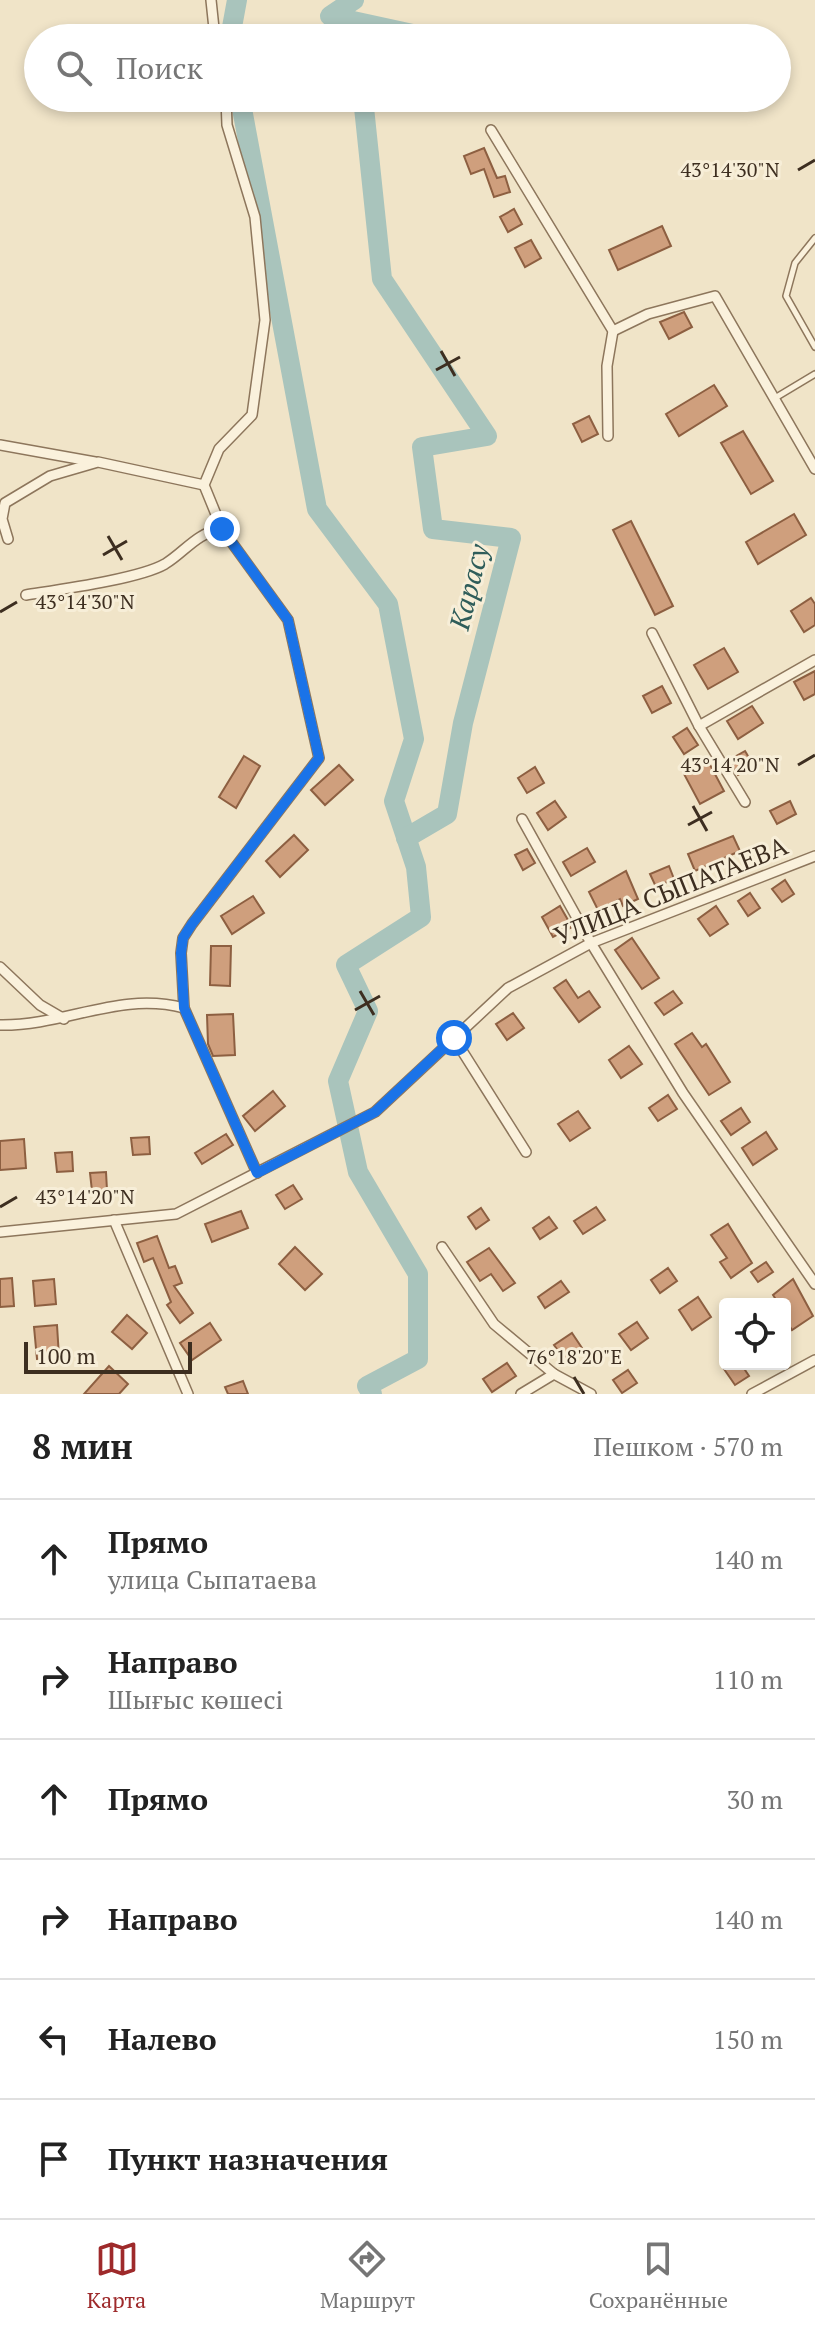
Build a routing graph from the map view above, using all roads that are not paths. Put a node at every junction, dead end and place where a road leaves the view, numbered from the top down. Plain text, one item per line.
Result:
1 (211, 0) edge
2 (214, 24) edge
3 (227, 112) edge
4 (491, 130) dead end
5 (815, 238) edge
6 (613, 331) junction
7 (815, 347) edge
8 (815, 374) edge
9 (774, 398) junction
10 (608, 436) dead end
11 (0, 445) edge
12 (98, 462) junction
13 (815, 469) edge
14 (204, 485) junction
15 (222, 529) junction
16 (8, 539) dead end
17 (26, 595) dead end
18 (652, 633) dead end
19 (815, 660) edge
20 (699, 726) junction
21 (745, 802) dead end
22 (522, 819) dead end
23 (815, 856) edge
24 (591, 943) junction
25 (0, 967) edge
26 (184, 1008) junction
27 (64, 1019) junction
28 (0, 1025) edge
29 (454, 1038) junction
30 (526, 1152) dead end
31 (257, 1173) junction
32 (114, 1220) junction
33 (0, 1232) edge
34 (442, 1247) dead end
35 (815, 1284) edge
36 (815, 1360) edge
37 (554, 1374) junction
38 (188, 1394) edge
39 (521, 1394) edge
40 (591, 1394) edge
41 (752, 1394) edge

1 - 2 street
3 - 14 street
4 - 6 street
5 - 7 lane
6 - 9 street
6 - 10 street
8 - 9 lane
9 - 13 street
11 - 12 street
12 - 14 street
12 - 16 street
14 - 15 street
15 - 17 street
15 - 26 street
18 - 20 street
19 - 20 street
20 - 21 street
22 - 24 street
23 - 24 street, УЛИЦА СЫПАТАЕВА
24 - 29 street, УЛИЦА СЫПАТАЕВА
24 - 35 street
25 - 27 street
26 - 27 street
26 - 31 street
27 - 28 street
29 - 30 street
29 - 31 street, УЛИЦА СЫПАТАЕВА
31 - 32 street, УЛИЦА СЫПАТАЕВА
32 - 33 street, УЛИЦА СЫПАТАЕВА
32 - 38 street
34 - 37 street
36 - 41 street
37 - 39 street
37 - 40 street

